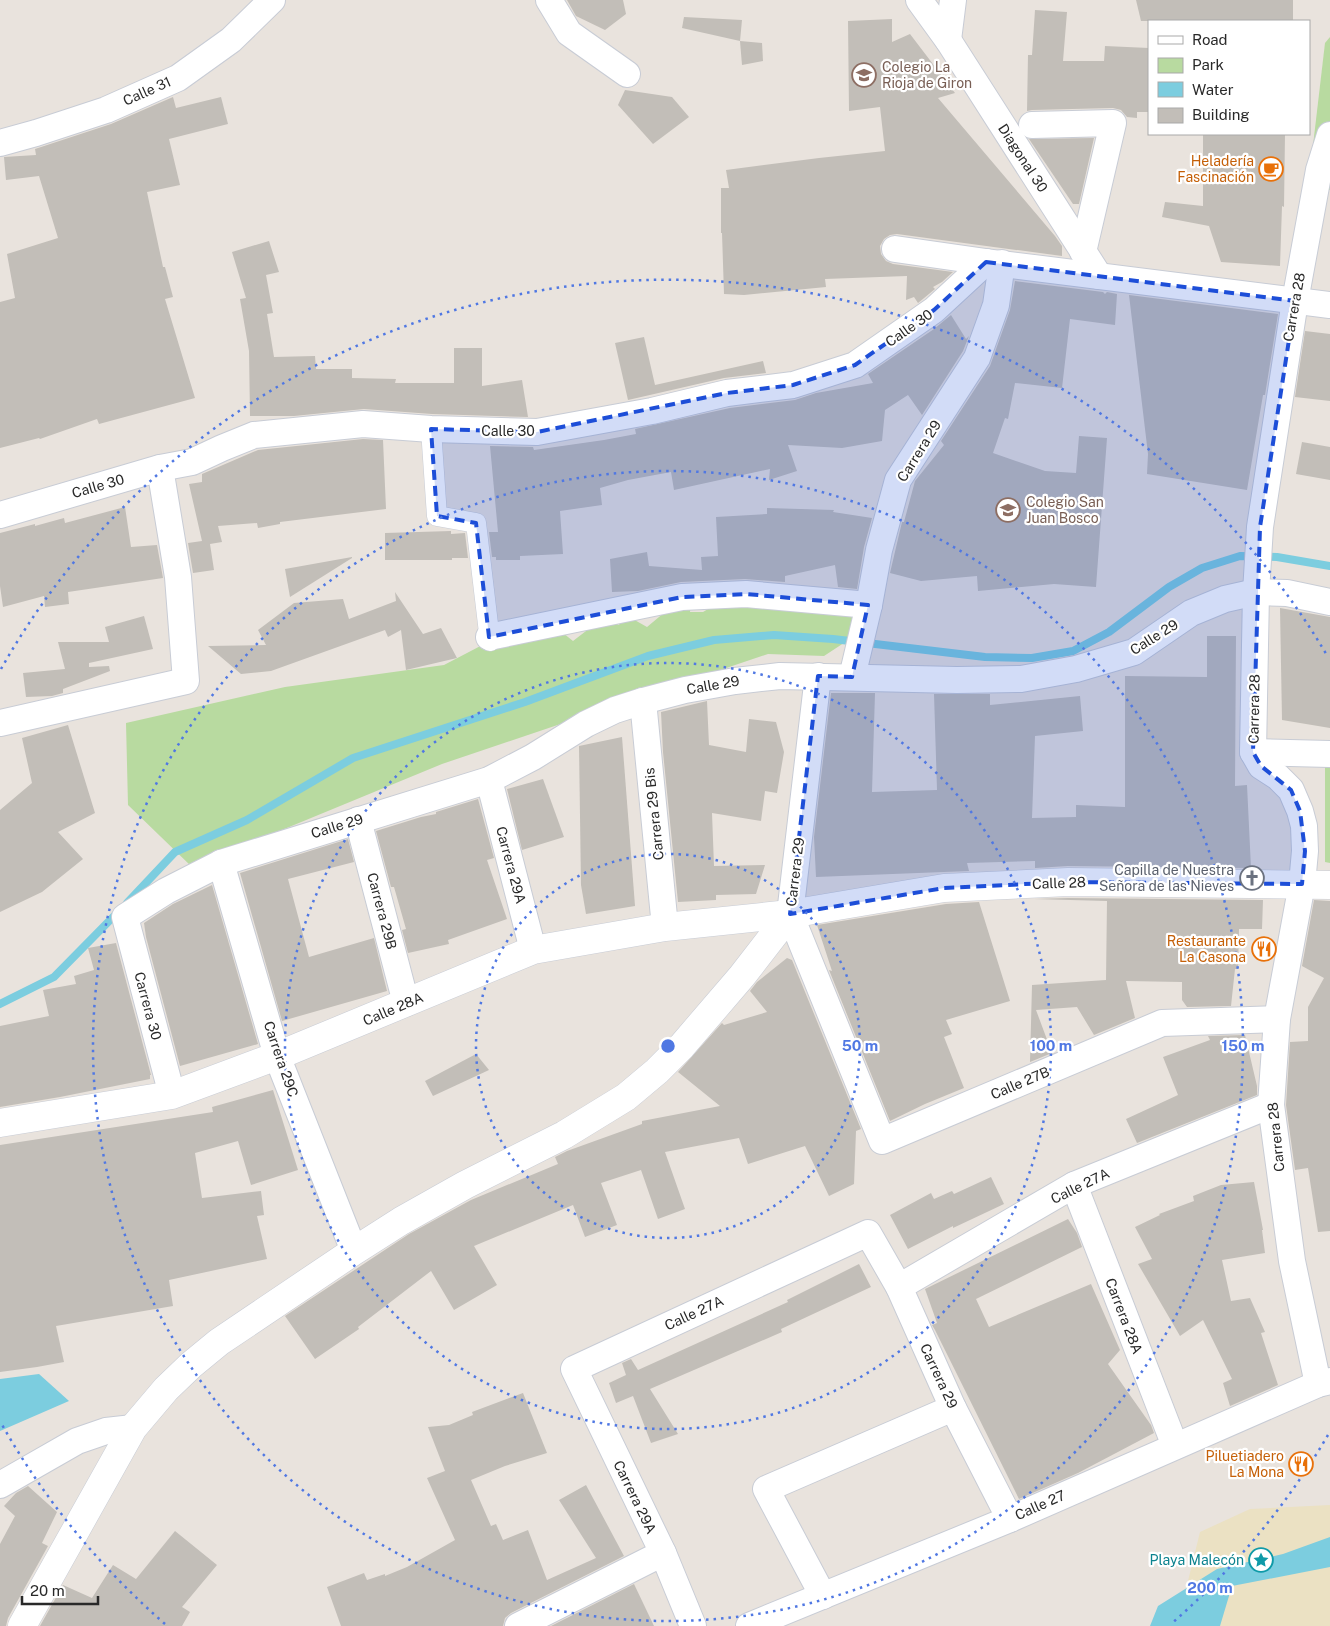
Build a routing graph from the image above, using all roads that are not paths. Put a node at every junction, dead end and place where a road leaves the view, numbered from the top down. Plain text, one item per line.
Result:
1 (272, 0) edge
2 (549, 0) edge
3 (919, 0) edge
4 (953, 0) edge
5 (948, 40) junction
6 (628, 74) dead end
7 (1032, 125) dead end
8 (1330, 135) edge
9 (0, 143) edge
10 (895, 249) dead end
11 (1083, 252) junction
12 (994, 262) junction
13 (1099, 276) junction
14 (1295, 301) junction
15 (1330, 305) edge
16 (431, 429) junction
17 (160, 468) junction
18 (0, 515) edge
19 (1257, 582) junction
20 (1330, 602) edge
21 (868, 610) junction
22 (490, 639) joint
23 (854, 667) junction
24 (818, 676) junction
25 (643, 701) junction
26 (0, 723) edge
27 (1253, 752) junction
28 (1330, 754) edge
29 (489, 780) junction
30 (358, 820) junction
31 (221, 862) junction
32 (1302, 884) junction
33 (1330, 885) edge
34 (790, 914) junction
35 (125, 917) joint
36 (665, 927) junction
37 (533, 950) junction
38 (406, 1003) junction
39 (1277, 1019) junction
40 (278, 1056) junction
41 (172, 1095) junction
42 (1271, 1105) junction
43 (0, 1123) edge
44 (882, 1141) joint
45 (1074, 1185) junction
46 (868, 1233) joint
47 (354, 1251) junction
48 (899, 1287) junction
49 (574, 1369) joint
50 (1324, 1382) edge
51 (953, 1408) junction
52 (133, 1428) junction
53 (1175, 1446) junction
54 (0, 1485) edge
55 (1010, 1519) junction
56 (663, 1553) junction
57 (822, 1596) junction
58 (22, 1626) edge
59 (518, 1626) edge
60 (694, 1626) edge
61 (749, 1626) edge

1 - 9 street, Calle 31
2 - 6 street
3 - 5 street, Diagonal 30
4 - 5 street
5 - 11 street, Diagonal 30
7 - 11 street
8 - 14 street, Carrera 28
10 - 12 street
11 - 13 street, Diagonal 30
12 - 13 street
12 - 16 street, Calle 30
12 - 21 street, Carrera 29
13 - 14 street
14 - 15 street
14 - 19 street, Carrera 28
16 - 17 street, Calle 30
16 - 22 street
17 - 18 street, Calle 30
17 - 26 street
19 - 20 street, Calle 29
19 - 23 street, Calle 29
19 - 27 street, Carrera 28
21 - 22 street
21 - 23 street, Carrera 29
23 - 24 street, Calle 29
24 - 25 street, Calle 29
24 - 34 street, Carrera 29
25 - 29 street, Calle 29
25 - 36 street, Carrera 29 Bis
27 - 28 street
27 - 32 street, Carrera 28
29 - 30 street, Calle 29
29 - 37 street, Carrera 29A
30 - 31 street, Calle 29
30 - 38 street, Carrera 29B
31 - 35 street, Calle 29
31 - 40 street, Carrera 29C
32 - 33 street, Calle 28
32 - 34 street, Calle 28
32 - 39 street, Carrera 28
34 - 36 street, Calle 28A
34 - 44 street, Carrera 29
34 - 47 street
35 - 41 street, Carrera 30
36 - 37 street, Calle 28A
37 - 38 street, Calle 28A
38 - 40 street, Calle 28A
39 - 42 street, Carrera 28
39 - 44 street, Calle 27B
40 - 41 street, Calle 28A
40 - 47 street, Carrera 29C
41 - 43 street, Calle 28A
42 - 45 street, Calle 27A
42 - 50 street, Carrera 28
45 - 48 street, Calle 27A
45 - 53 street, Carrera 28A
46 - 48 street, Carrera 29
46 - 49 street, Calle 27A
47 - 52 street
48 - 51 street, Carrera 29
49 - 56 street, Carrera 29A
50 - 53 street, Calle 27
51 - 55 street, Carrera 29
51 - 57 street
52 - 54 street
52 - 58 street
53 - 55 street, Calle 27
55 - 57 street, Calle 27
56 - 59 street
56 - 60 street, Carrera 29A
57 - 61 street, Calle 27

